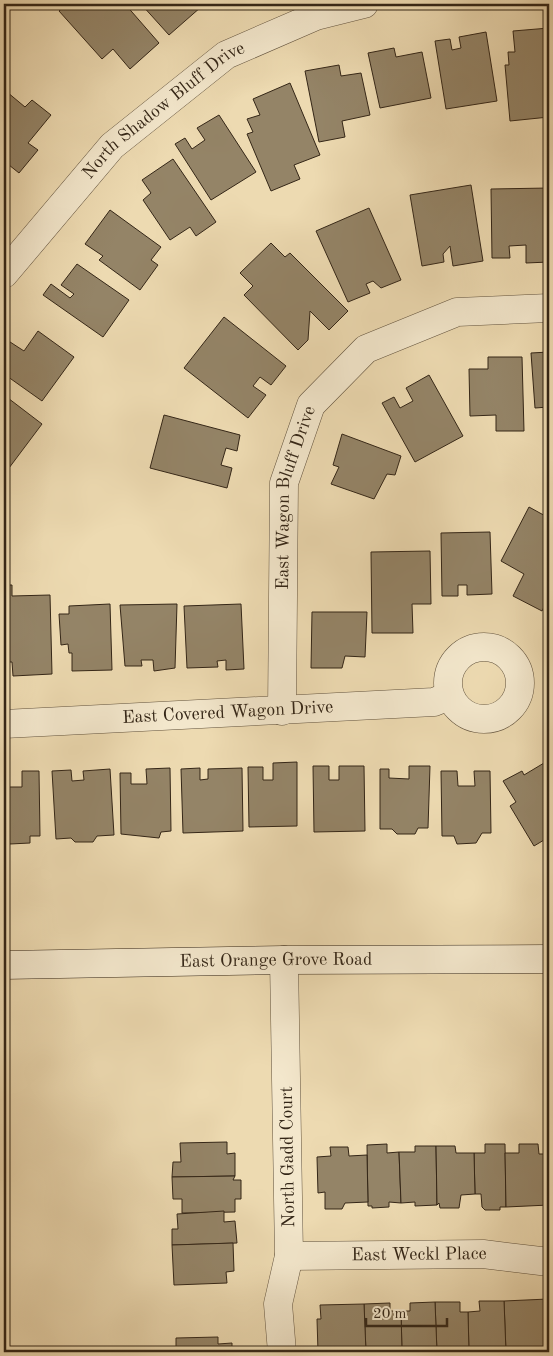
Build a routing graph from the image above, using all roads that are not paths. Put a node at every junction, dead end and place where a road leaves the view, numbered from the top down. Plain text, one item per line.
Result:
1 (364, 4) edge
2 (4, 274) edge
3 (549, 308) edge
4 (450, 696) dead end
5 (282, 711) junction
6 (4, 724) edge
7 (549, 959) edge
8 (284, 960) junction
9 (4, 965) edge
10 (289, 1256) junction
11 (549, 1262) edge
12 (282, 1352) edge

1 - 2 street, North Shadow Bluff Drive
3 - 5 street, East Wagon Bluff Drive
4 - 5 street, East Covered Wagon Drive
5 - 6 street, East Covered Wagon Drive
7 - 8 street, East Orange Grove Road
8 - 9 street, East Orange Grove Road
8 - 10 street, North Gadd Court
10 - 11 street, East Weckl Place
10 - 12 street, North Gadd Court

